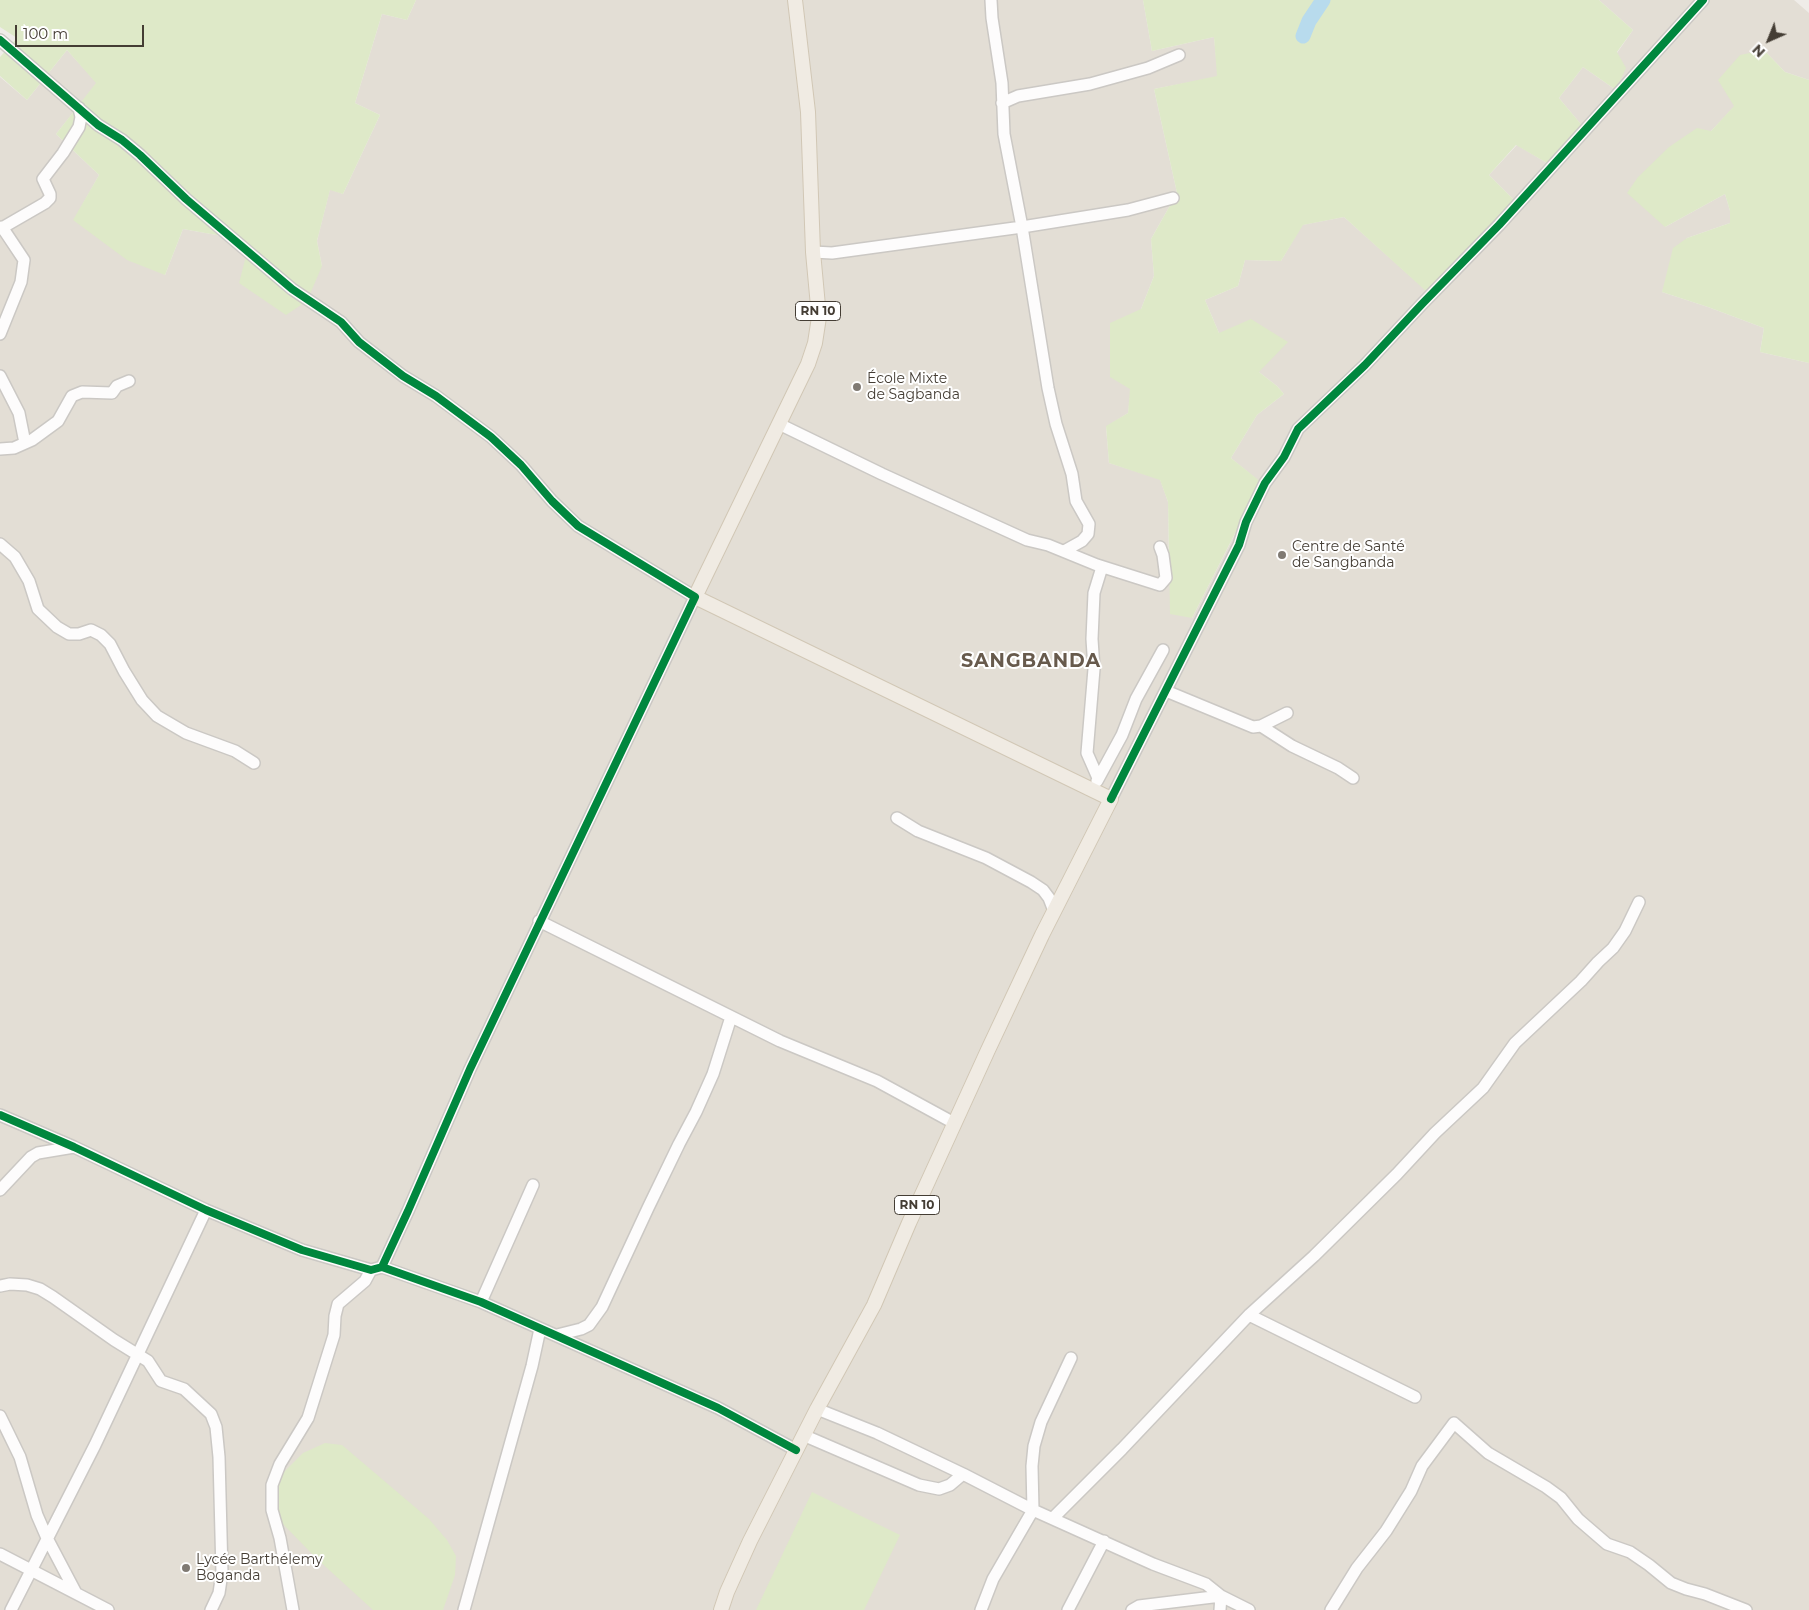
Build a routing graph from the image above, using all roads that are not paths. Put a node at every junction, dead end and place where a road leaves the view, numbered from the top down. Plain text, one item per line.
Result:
1 (794, 0) edge
2 (991, 0) edge
3 (1703, 0) edge
4 (0, 40) edge
5 (1179, 55) dead end
6 (1002, 103) junction
7 (79, 108) junction
8 (1173, 198) dead end
9 (1022, 227) junction
10 (1, 228) edge
11 (813, 252) junction
12 (0, 334) edge
13 (0, 376) edge
14 (129, 381) dead end
15 (779, 424) junction
16 (25, 443) junction
17 (0, 449) edge
18 (0, 544) edge
19 (1160, 547) dead end
20 (1064, 551) junction
21 (1102, 567) junction
22 (695, 597) junction
23 (1163, 650) dead end
24 (1166, 691) junction
25 (1286, 713) dead end
26 (1260, 726) junction
27 (254, 763) dead end
28 (1353, 778) dead end
29 (1095, 784) junction
30 (1111, 799) junction
31 (897, 818) dead end
32 (1640, 902) dead end
33 (1054, 911) junction
34 (539, 921) junction
35 (731, 1016) junction
36 (0, 1115) edge
37 (954, 1123) junction
38 (74, 1147) junction
39 (533, 1185) dead end
40 (0, 1190) edge
41 (206, 1210) junction
42 (376, 1268) junction
43 (0, 1286) edge
44 (481, 1302) junction
45 (1249, 1315) junction
46 (540, 1329) junction
47 (558, 1335) junction
48 (138, 1355) junction
49 (1071, 1358) dead end
50 (1415, 1397) dead end
51 (817, 1409) junction
52 (0, 1416) edge
53 (803, 1435) junction
54 (796, 1450) junction
55 (963, 1474) junction
56 (1033, 1510) junction
57 (1054, 1518) junction
58 (47, 1538) junction
59 (1104, 1541) junction
60 (0, 1554) edge
61 (31, 1570) junction
62 (76, 1593) junction
63 (1221, 1596) junction
64 (11, 1610) edge
65 (108, 1610) edge
66 (211, 1610) edge
67 (293, 1610) edge
68 (464, 1610) edge
69 (721, 1610) edge
70 (981, 1610) edge
71 (1068, 1610) edge
72 (1132, 1610) edge
73 (1220, 1610) edge
74 (1249, 1610) edge
75 (1331, 1610) edge
76 (1746, 1610) edge

1 - 11 main road, RN 10
2 - 6 street
3 - 24 street
4 - 7 street
5 - 6 street
6 - 9 street
7 - 10 street
7 - 22 street
8 - 9 street
9 - 11 street
9 - 20 street
10 - 12 street
11 - 15 main road, RN 10
13 - 16 street
14 - 16 street
15 - 20 street
15 - 22 main road, RN 10
16 - 17 street
18 - 27 street
19 - 21 street
20 - 21 street
21 - 29 street
22 - 29 main road
22 - 34 street
23 - 29 street
24 - 26 street
24 - 30 street
25 - 26 street
26 - 28 street
29 - 30 main road
30 - 33 main road, RN 10
31 - 33 street
32 - 45 street
33 - 37 main road, RN 10
34 - 35 street
34 - 42 street
35 - 37 street
35 - 47 street
36 - 38 street
37 - 51 main road, RN 10
38 - 40 street
38 - 41 street
39 - 44 street
41 - 42 street
41 - 48 street
42 - 44 street
42 - 67 street
43 - 48 street
44 - 46 street
45 - 50 street
45 - 57 street
46 - 47 street
46 - 68 street
47 - 54 street
48 - 58 street
48 - 66 street
49 - 56 street
51 - 53 main road, RN 10
51 - 55 street
52 - 58 street
53 - 54 main road, RN 10
53 - 55 street
54 - 69 main road, RN 10
55 - 56 street
56 - 57 street
56 - 70 street
57 - 59 street
58 - 61 street
58 - 62 street
59 - 63 street
59 - 71 street
60 - 61 street
61 - 62 street
61 - 64 street
62 - 65 street
63 - 72 street
63 - 73 street
63 - 74 street
75 - 76 street

